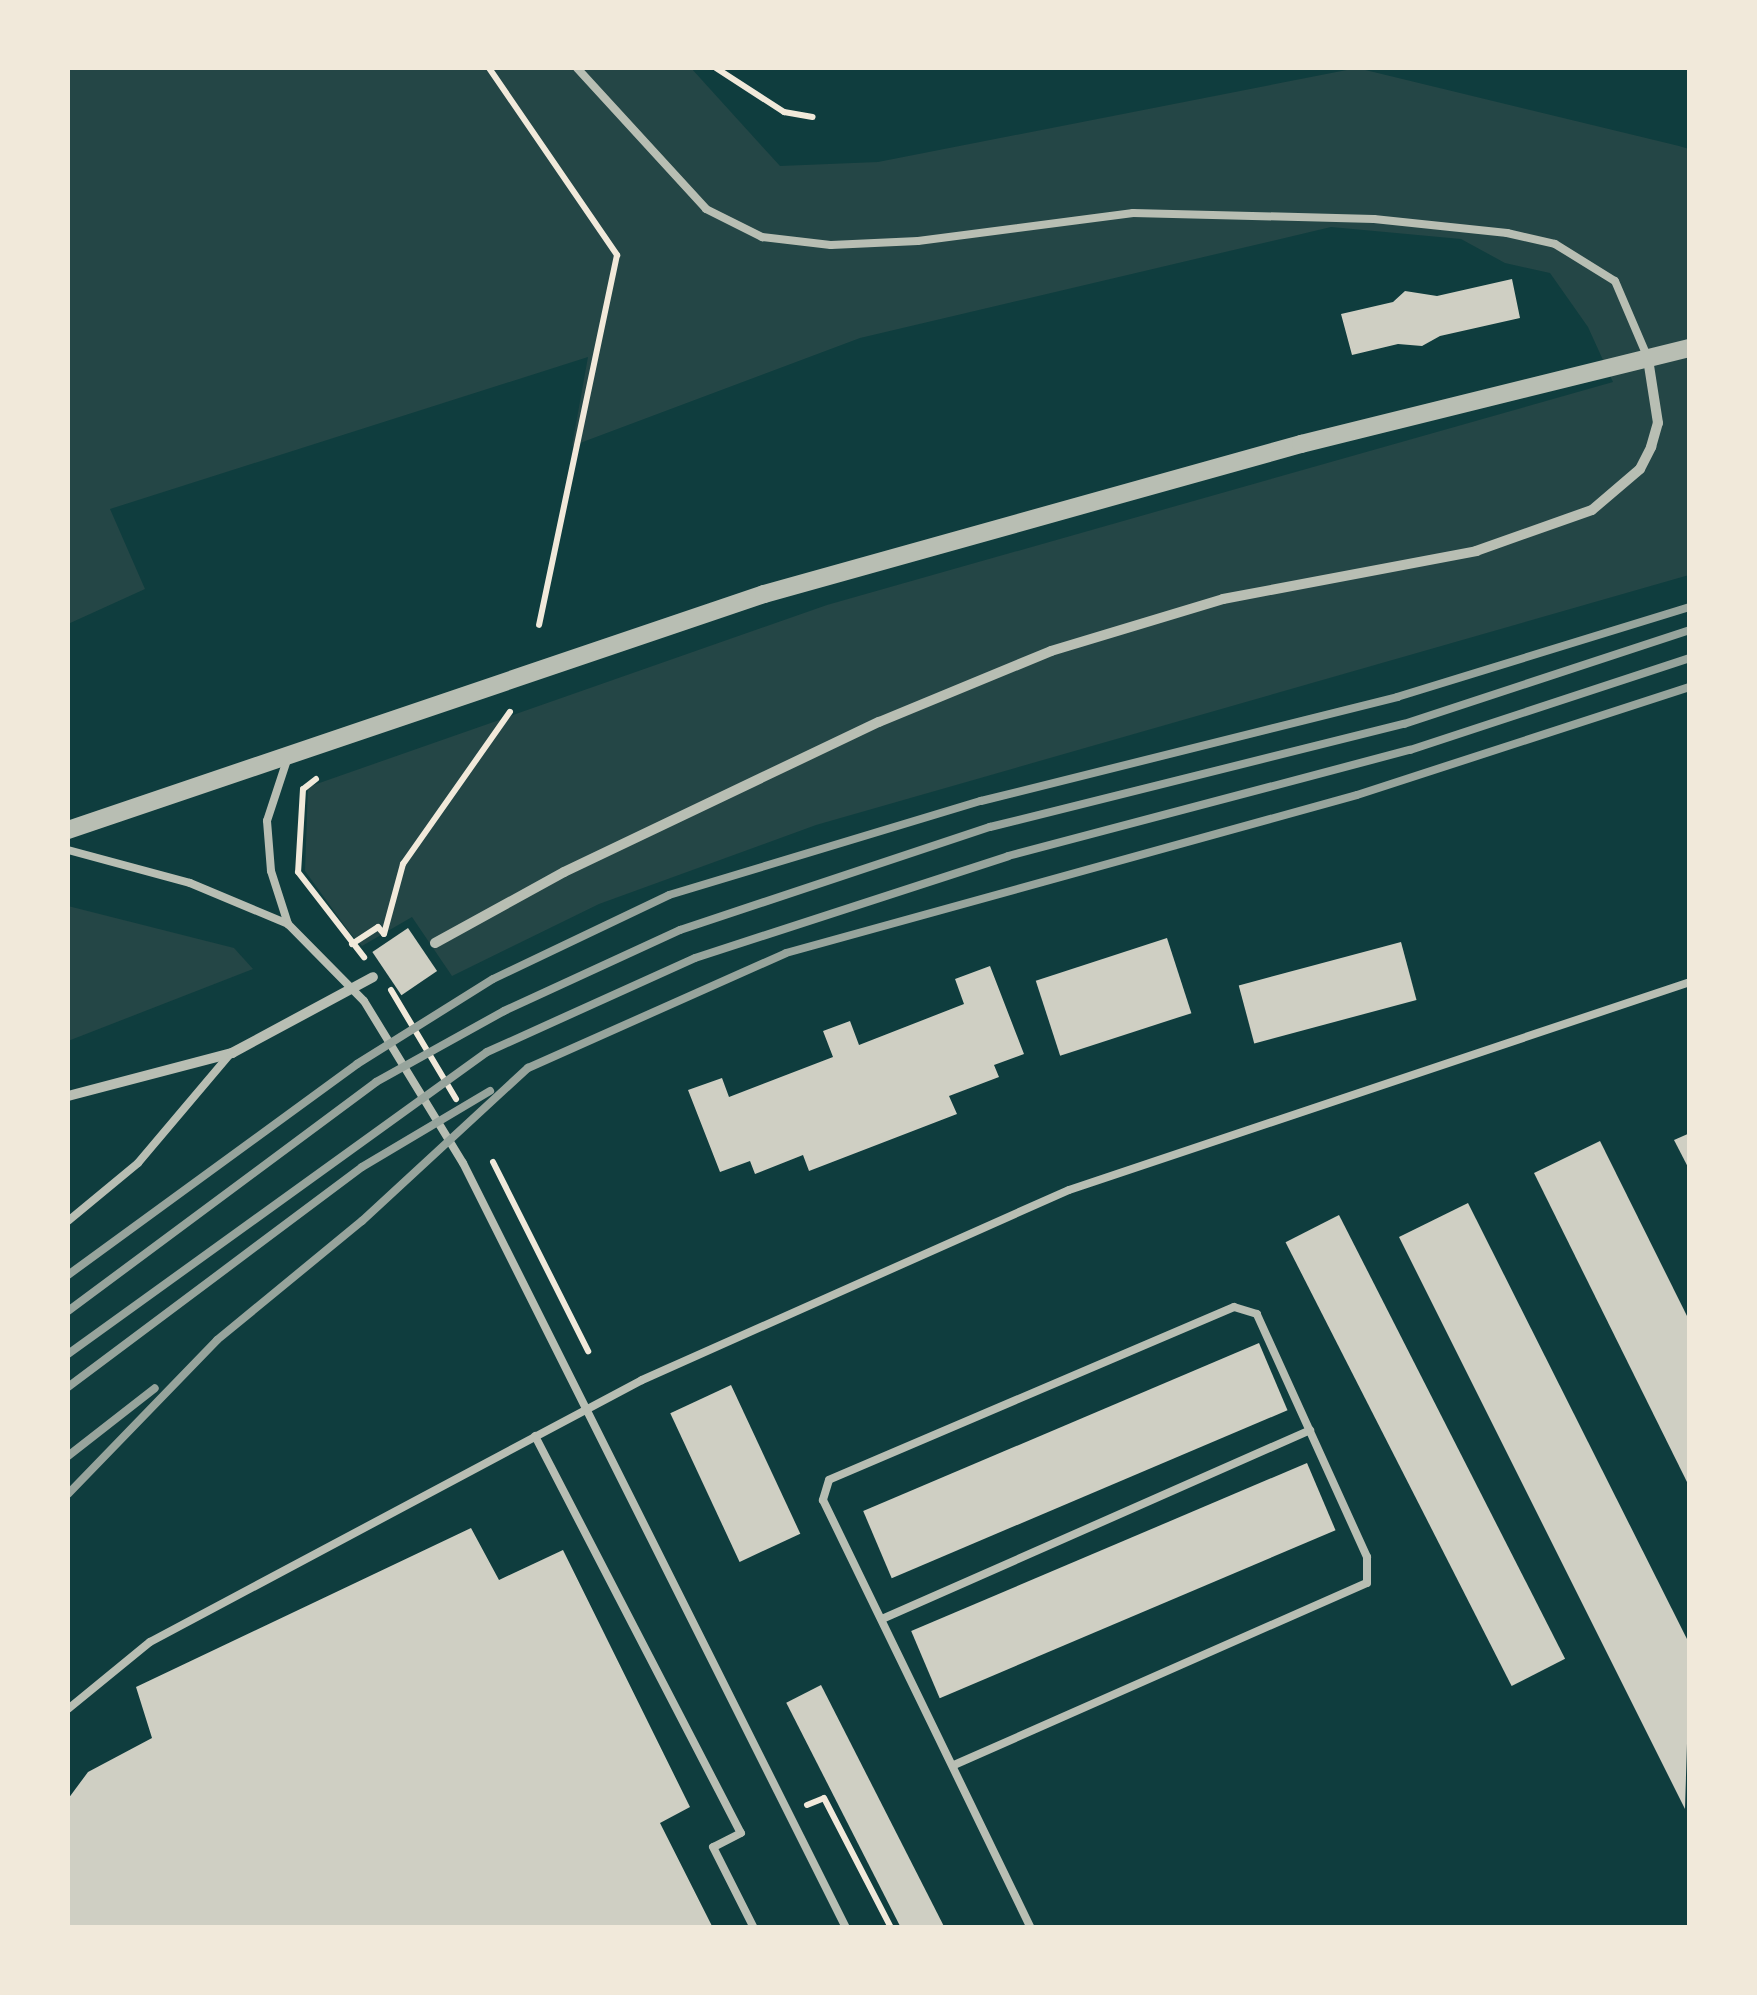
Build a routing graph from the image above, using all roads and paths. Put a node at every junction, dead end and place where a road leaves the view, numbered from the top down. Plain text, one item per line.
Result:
1 (489, 68) edge
2 (577, 68) edge
3 (716, 68) edge
4 (813, 117) dead end
5 (1690, 348) edge
6 (1648, 359) junction
7 (539, 626) dead end
8 (510, 712) dead end
9 (289, 754) junction
10 (303, 789) dead end
11 (68, 830) edge
12 (68, 850) edge
13 (288, 924) junction
14 (435, 943) dead end
15 (352, 944) junction
16 (373, 977) dead end
17 (1690, 982) edge
18 (390, 989) dead end
19 (232, 1053) junction
20 (68, 1096) edge
21 (68, 1221) edge
22 (1310, 1430) junction
23 (535, 1436) junction
24 (882, 1620) junction
25 (68, 1708) edge
26 (954, 1764) junction
27 (754, 1928) edge
28 (846, 1928) edge
29 (1031, 1928) edge

1 - 7 path
2 - 6 lane
3 - 4 path
5 - 6 street
6 - 9 street
6 - 14 street
8 - 15 path
9 - 11 street
9 - 13 lane
10 - 15 path
12 - 13 lane
13 - 28 lane
15 - 18 path
16 - 19 street
17 - 23 lane
19 - 20 street
19 - 21 lane
22 - 24 lane
22 - 24 lane
22 - 26 lane
23 - 25 lane
23 - 27 lane
24 - 26 lane
26 - 29 lane

